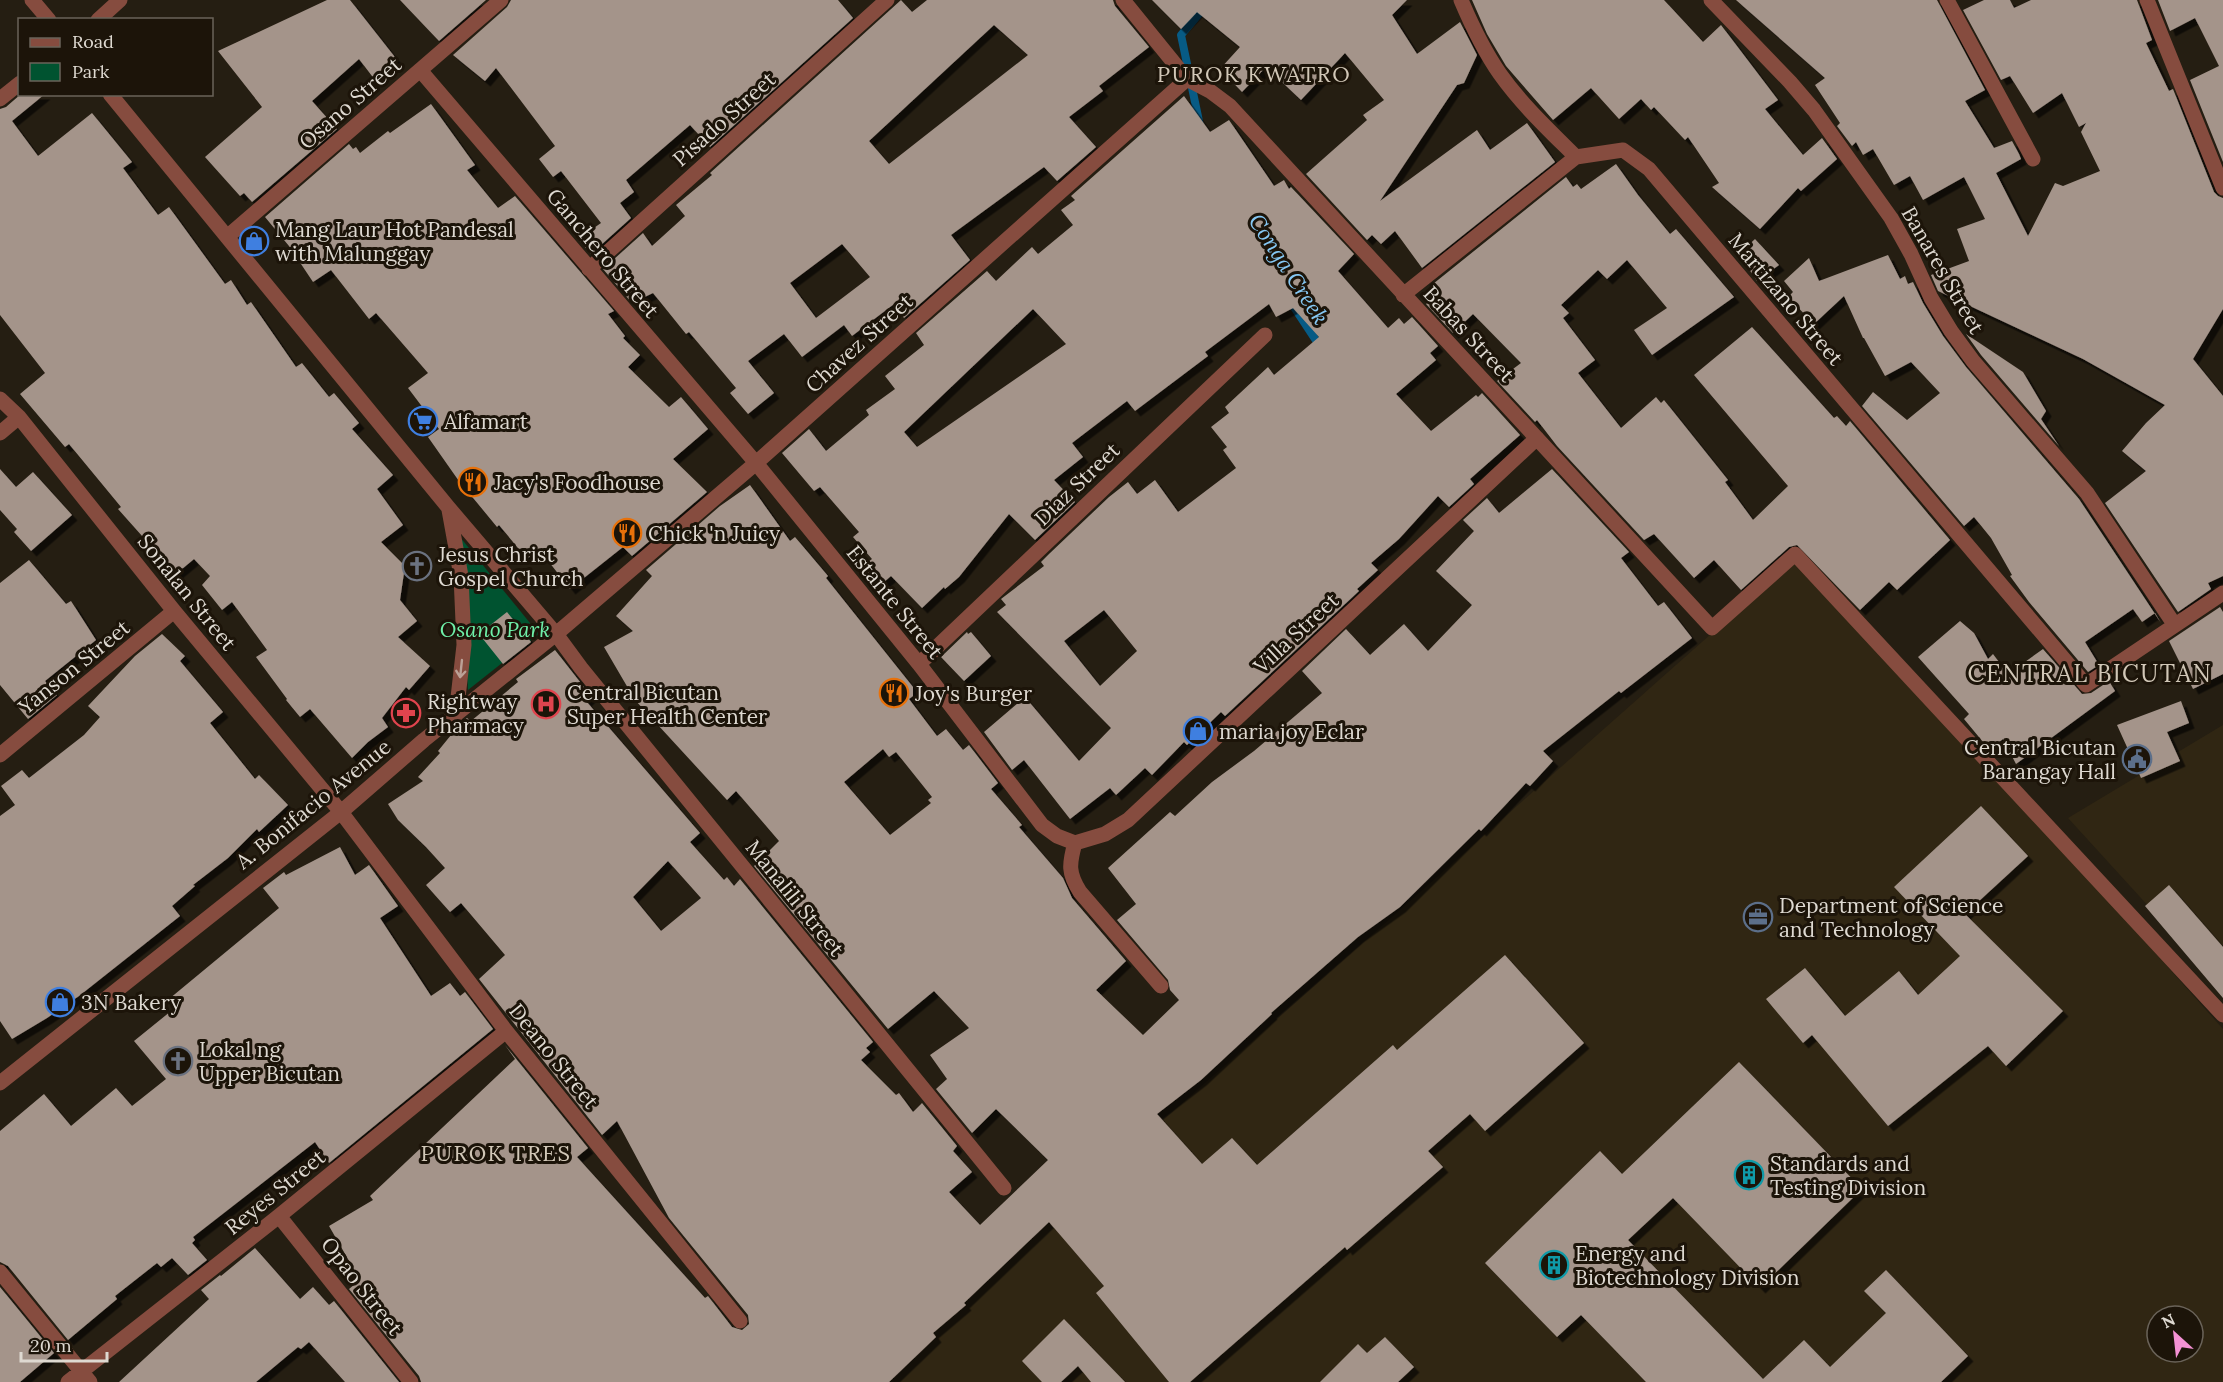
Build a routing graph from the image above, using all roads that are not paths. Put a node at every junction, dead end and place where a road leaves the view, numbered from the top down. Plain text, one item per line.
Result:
1 (33, 0) edge
2 (120, 0) edge
3 (501, 0) edge
4 (887, 0) edge
5 (1123, 0) edge
6 (1461, 0) edge
7 (1711, 0) edge
8 (1947, 0) edge
9 (2147, 0) edge
10 (46, 18) edge
11 (100, 18) edge
12 (420, 70) junction
13 (1188, 79) junction
14 (18, 85) edge
15 (112, 96) edge
16 (0, 99) edge
17 (1576, 158) junction
18 (2033, 159) dead end
19 (2223, 188) edge
20 (227, 237) junction
21 (589, 269) junction
22 (1403, 295) junction
23 (1265, 335) dead end
24 (0, 399) edge
25 (19, 417) junction
26 (0, 433) edge
27 (1537, 438) junction
28 (756, 463) junction
29 (448, 507) junction
30 (2223, 593) edge
31 (174, 611) junction
32 (2174, 624) junction
33 (556, 634) junction
34 (919, 664) junction
35 (456, 715) junction
36 (0, 754) edge
37 (341, 812) junction
38 (1075, 843) junction
39 (1161, 986) dead end
40 (2223, 1015) edge
41 (506, 1031) junction
42 (0, 1083) edge
43 (1004, 1188) dead end
44 (279, 1216) junction
45 (0, 1272) edge
46 (740, 1321) dead end
47 (86, 1377) edge
48 (68, 1382) edge
49 (411, 1382) edge

1 - 10 street
2 - 11 street
3 - 12 street, Osano Street
4 - 21 street, Pisado Street
5 - 13 street
6 - 17 street
7 - 32 street, Banares Street
8 - 18 street
9 - 19 street
12 - 20 street, Osano Street
12 - 21 street, Ganchero Street
13 - 22 street, Babas Street
13 - 28 street, Chavez Street
14 - 16 street
15 - 20 street
17 - 22 street, Martizano Street
17 - 32 street, Martizano Street
20 - 29 street
21 - 28 street, Ganchero Street
22 - 27 street, Babas Street
23 - 34 street, Diaz Street
24 - 25 street, Sonalan Street
25 - 26 street
25 - 31 street, Sonalan Street
27 - 38 street, Villa Street
27 - 40 street, Babas Street
28 - 33 street, Chavez Street
28 - 34 street, Estante Street
29 - 33 street
29 -> 35 street
30 - 32 street
31 - 36 street, Yanson Street
31 - 37 street, Sonalan Street
33 - 35 street, A. Bonifacio Avenue
33 - 43 street, Manalili Street
34 - 38 street, Estante Street
35 - 37 street, A. Bonifacio Avenue
37 - 41 street, Deano Street
37 - 42 street, A. Bonifacio Avenue
38 - 39 street
41 - 44 street, Reyes Street
41 - 46 street, Deano Street
44 - 47 street, Reyes Street
44 - 49 street, Opao Street
45 - 47 street
47 - 48 street, Reyes Street

